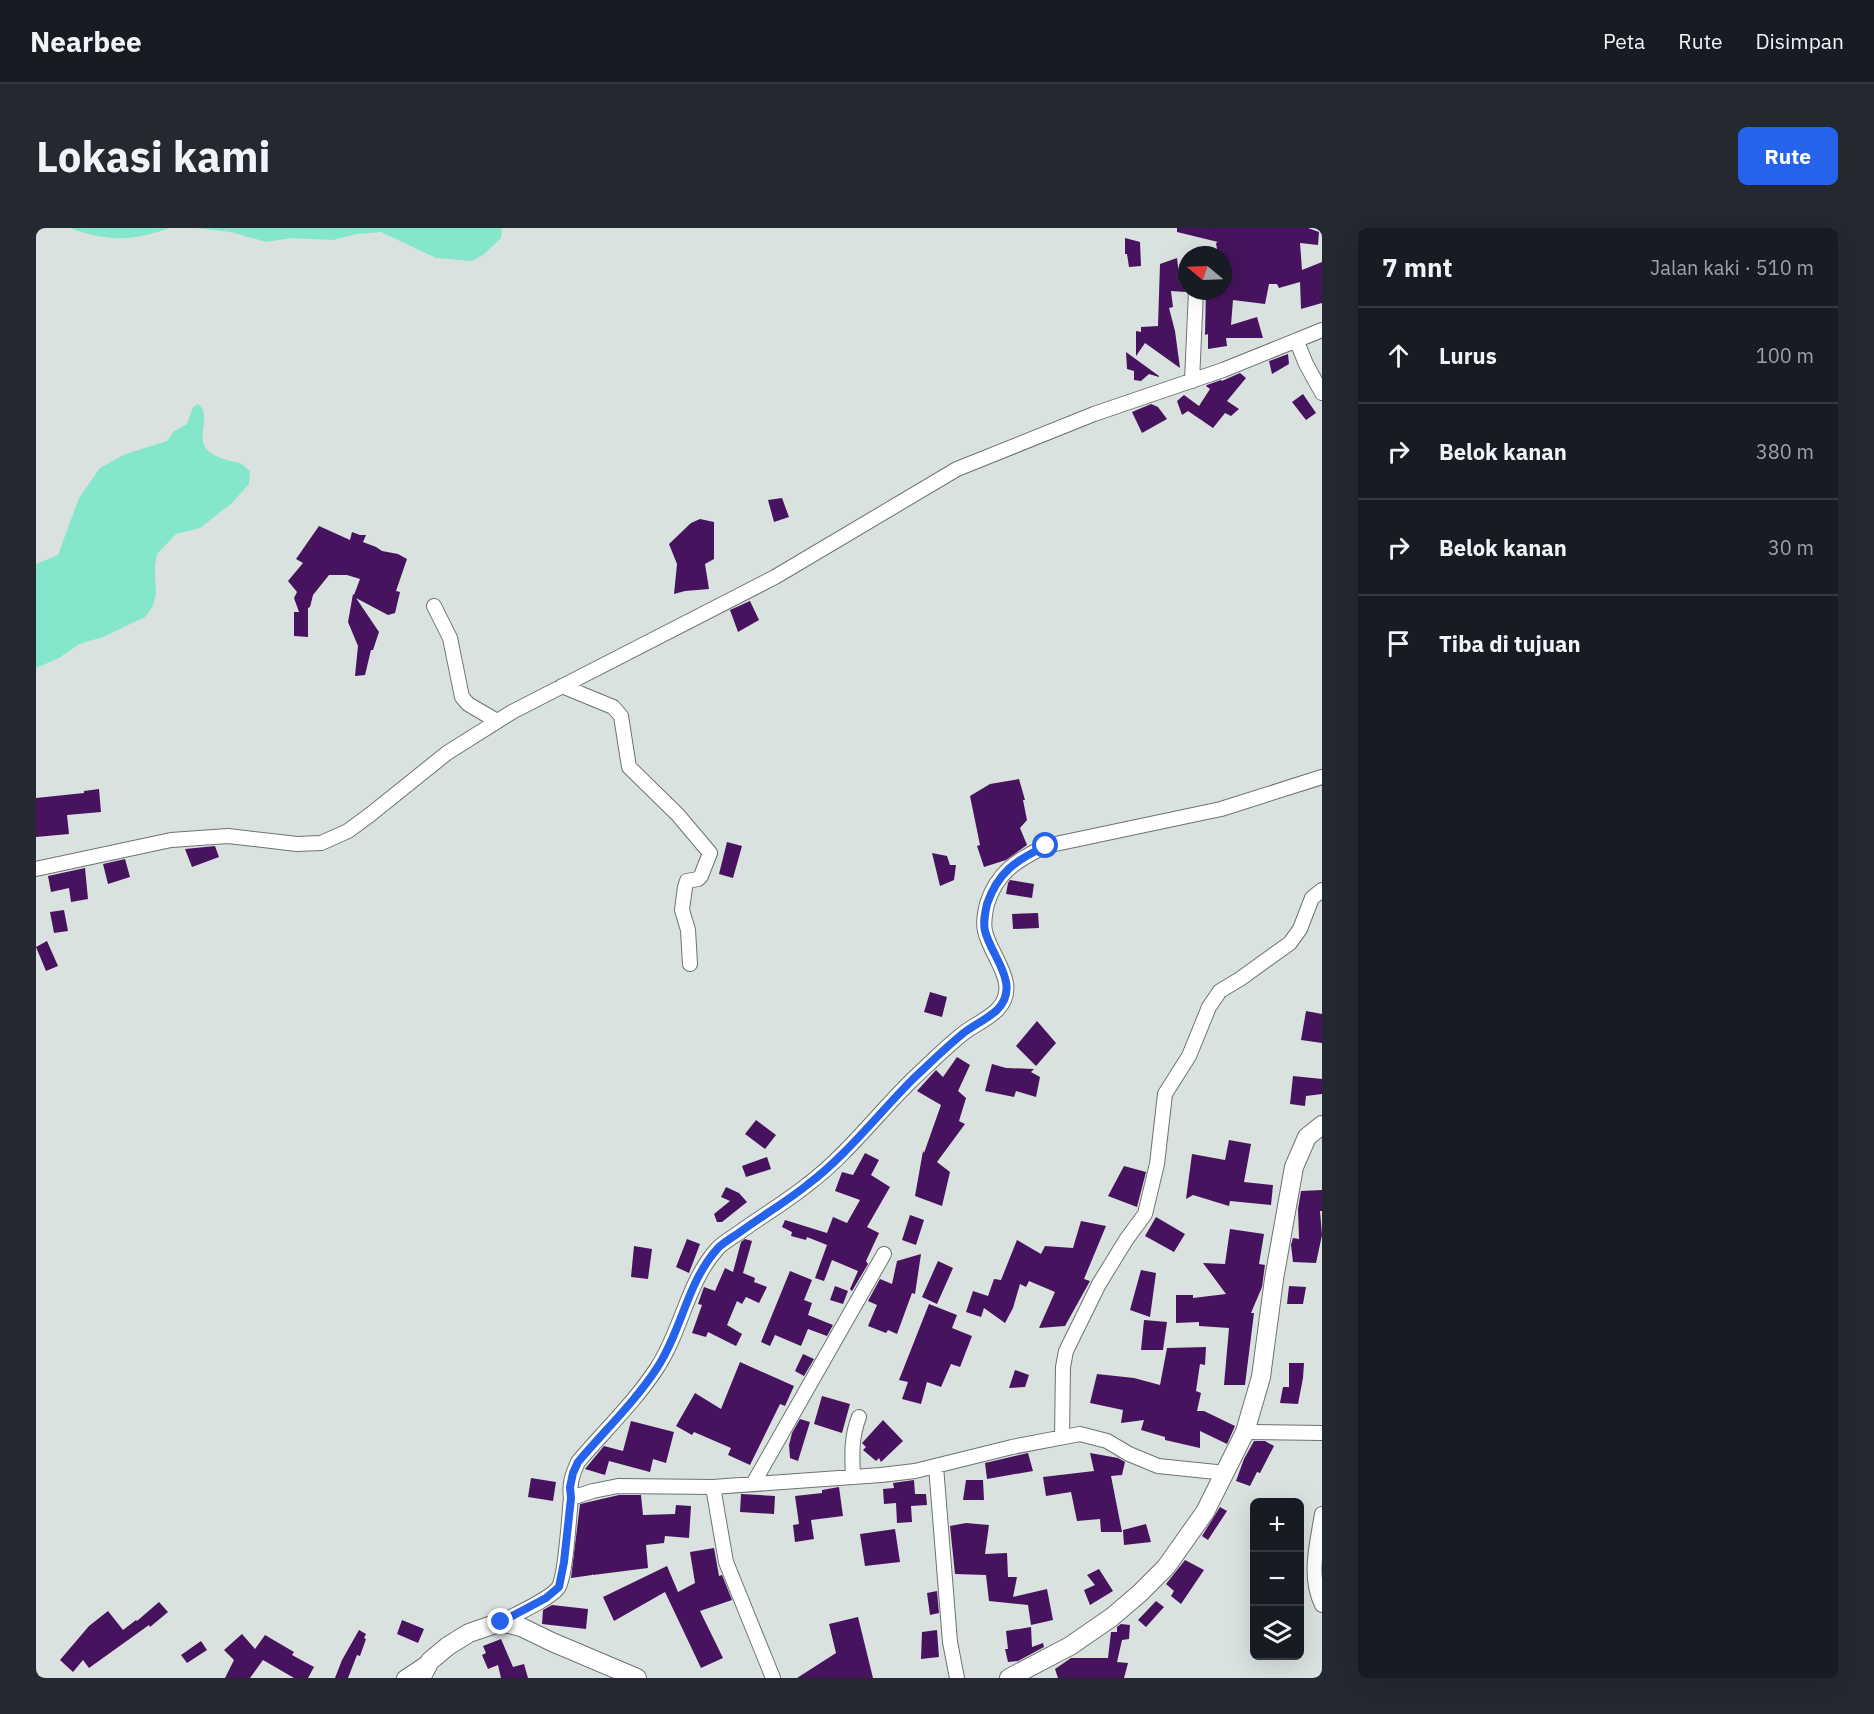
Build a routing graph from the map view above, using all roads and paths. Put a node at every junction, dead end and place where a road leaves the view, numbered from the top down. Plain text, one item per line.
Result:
1 (1196, 300) edge
2 (1322, 330) edge
3 (1297, 342) junction
4 (1192, 381) junction
5 (1322, 393) edge
6 (435, 606) dead end
7 (562, 686) junction
8 (497, 721) junction
9 (1322, 777) edge
10 (36, 869) edge
11 (1322, 890) edge
12 (690, 964) dead end
13 (1322, 1125) edge
14 (884, 1254) dead end
15 (859, 1417) dead end
16 (1245, 1432) junction
17 (1322, 1433) edge
18 (1062, 1437) junction
19 (936, 1466) junction
20 (1226, 1473) junction
21 (853, 1477) junction
22 (753, 1484) junction
23 (713, 1487) junction
24 (571, 1498) junction
25 (1322, 1514) edge
26 (1322, 1605) edge
27 (501, 1622) junction
28 (430, 1661) junction
29 (404, 1678) edge
30 (421, 1678) edge
31 (637, 1678) edge
32 (774, 1678) edge
33 (957, 1678) edge
34 (1009, 1678) edge

1 - 4 street
2 - 3 street
3 - 4 street
3 - 5 street
4 - 7 street
6 - 8 street
7 - 8 street
7 - 12 street
8 - 10 street
9 - 24 street
11 - 18 street
13 - 16 street
14 - 22 street
15 - 21 street
16 - 17 street
16 - 20 street
18 - 19 street
18 - 20 street
19 - 21 street
19 - 33 street
20 - 34 street
21 - 22 street
22 - 23 street
23 - 24 street
23 - 32 street
24 - 27 street
25 - 26 street
27 - 28 street
27 - 31 street
28 - 29 street
28 - 30 street

